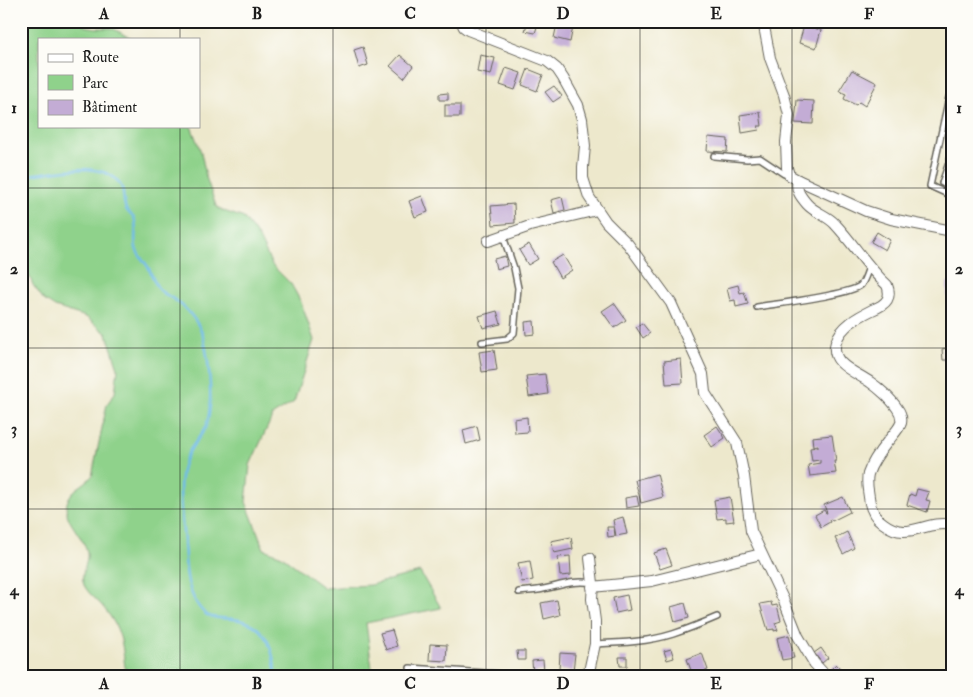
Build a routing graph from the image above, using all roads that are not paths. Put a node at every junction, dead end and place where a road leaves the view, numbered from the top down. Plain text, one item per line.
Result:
1 (461, 21) edge
2 (763, 21) edge
3 (952, 98) edge
4 (952, 154) edge
5 (714, 156) dead end
6 (794, 177) junction
7 (952, 188) edge
8 (950, 195) junction
9 (952, 203) edge
10 (597, 210) junction
11 (952, 231) edge
12 (503, 236) junction
13 (488, 241) dead end
14 (869, 267) junction
15 (757, 307) dead end
16 (482, 342) dead end
17 (952, 525) edge
18 (761, 554) junction
19 (590, 558) dead end
20 (592, 585) junction
21 (519, 592) dead end
22 (717, 618) dead end
23 (595, 644) junction
24 (410, 668) dead end
25 (530, 676) edge
26 (588, 676) edge
27 (826, 676) edge

1 - 10 street
2 - 6 street
3 - 8 lane
4 - 7 lane
5 - 6 lane
6 - 11 street
6 - 14 street
7 - 8 lane
8 - 9 lane
10 - 12 street
10 - 18 street
12 - 13 street
12 - 16 lane
14 - 15 lane
14 - 17 street
18 - 20 street
18 - 27 street
19 - 20 street
20 - 21 lane
20 - 23 street
22 - 23 lane
23 - 26 street
24 - 25 lane

